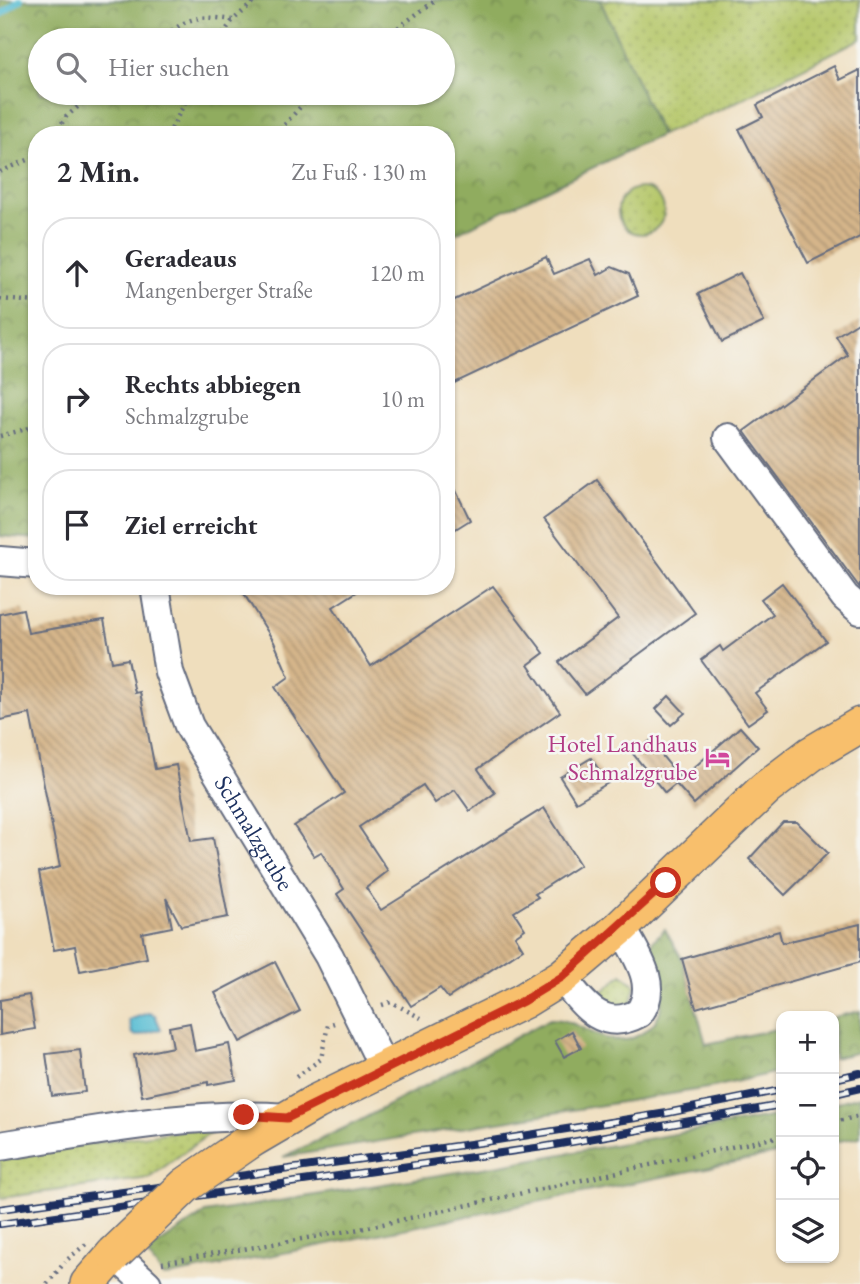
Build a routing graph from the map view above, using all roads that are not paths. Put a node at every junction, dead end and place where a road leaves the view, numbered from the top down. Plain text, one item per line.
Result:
1 (728, 438) dead end
2 (0, 561) edge
3 (28, 563) edge
4 (156, 595) edge
5 (860, 610) edge
6 (860, 724) edge
7 (621, 927) junction
8 (562, 977) junction
9 (384, 1068) junction
10 (287, 1118) junction
11 (0, 1146) edge
12 (130, 1269) edge
13 (78, 1271) edge

1 - 5 street
2 - 3 street
4 - 9 street, Schmalzgrube
6 - 7 main road
7 - 8 main road
7 - 8 street
8 - 9 main road
9 - 10 main road
10 - 11 street
10 - 12 main road, bridge
12 - 13 main road

